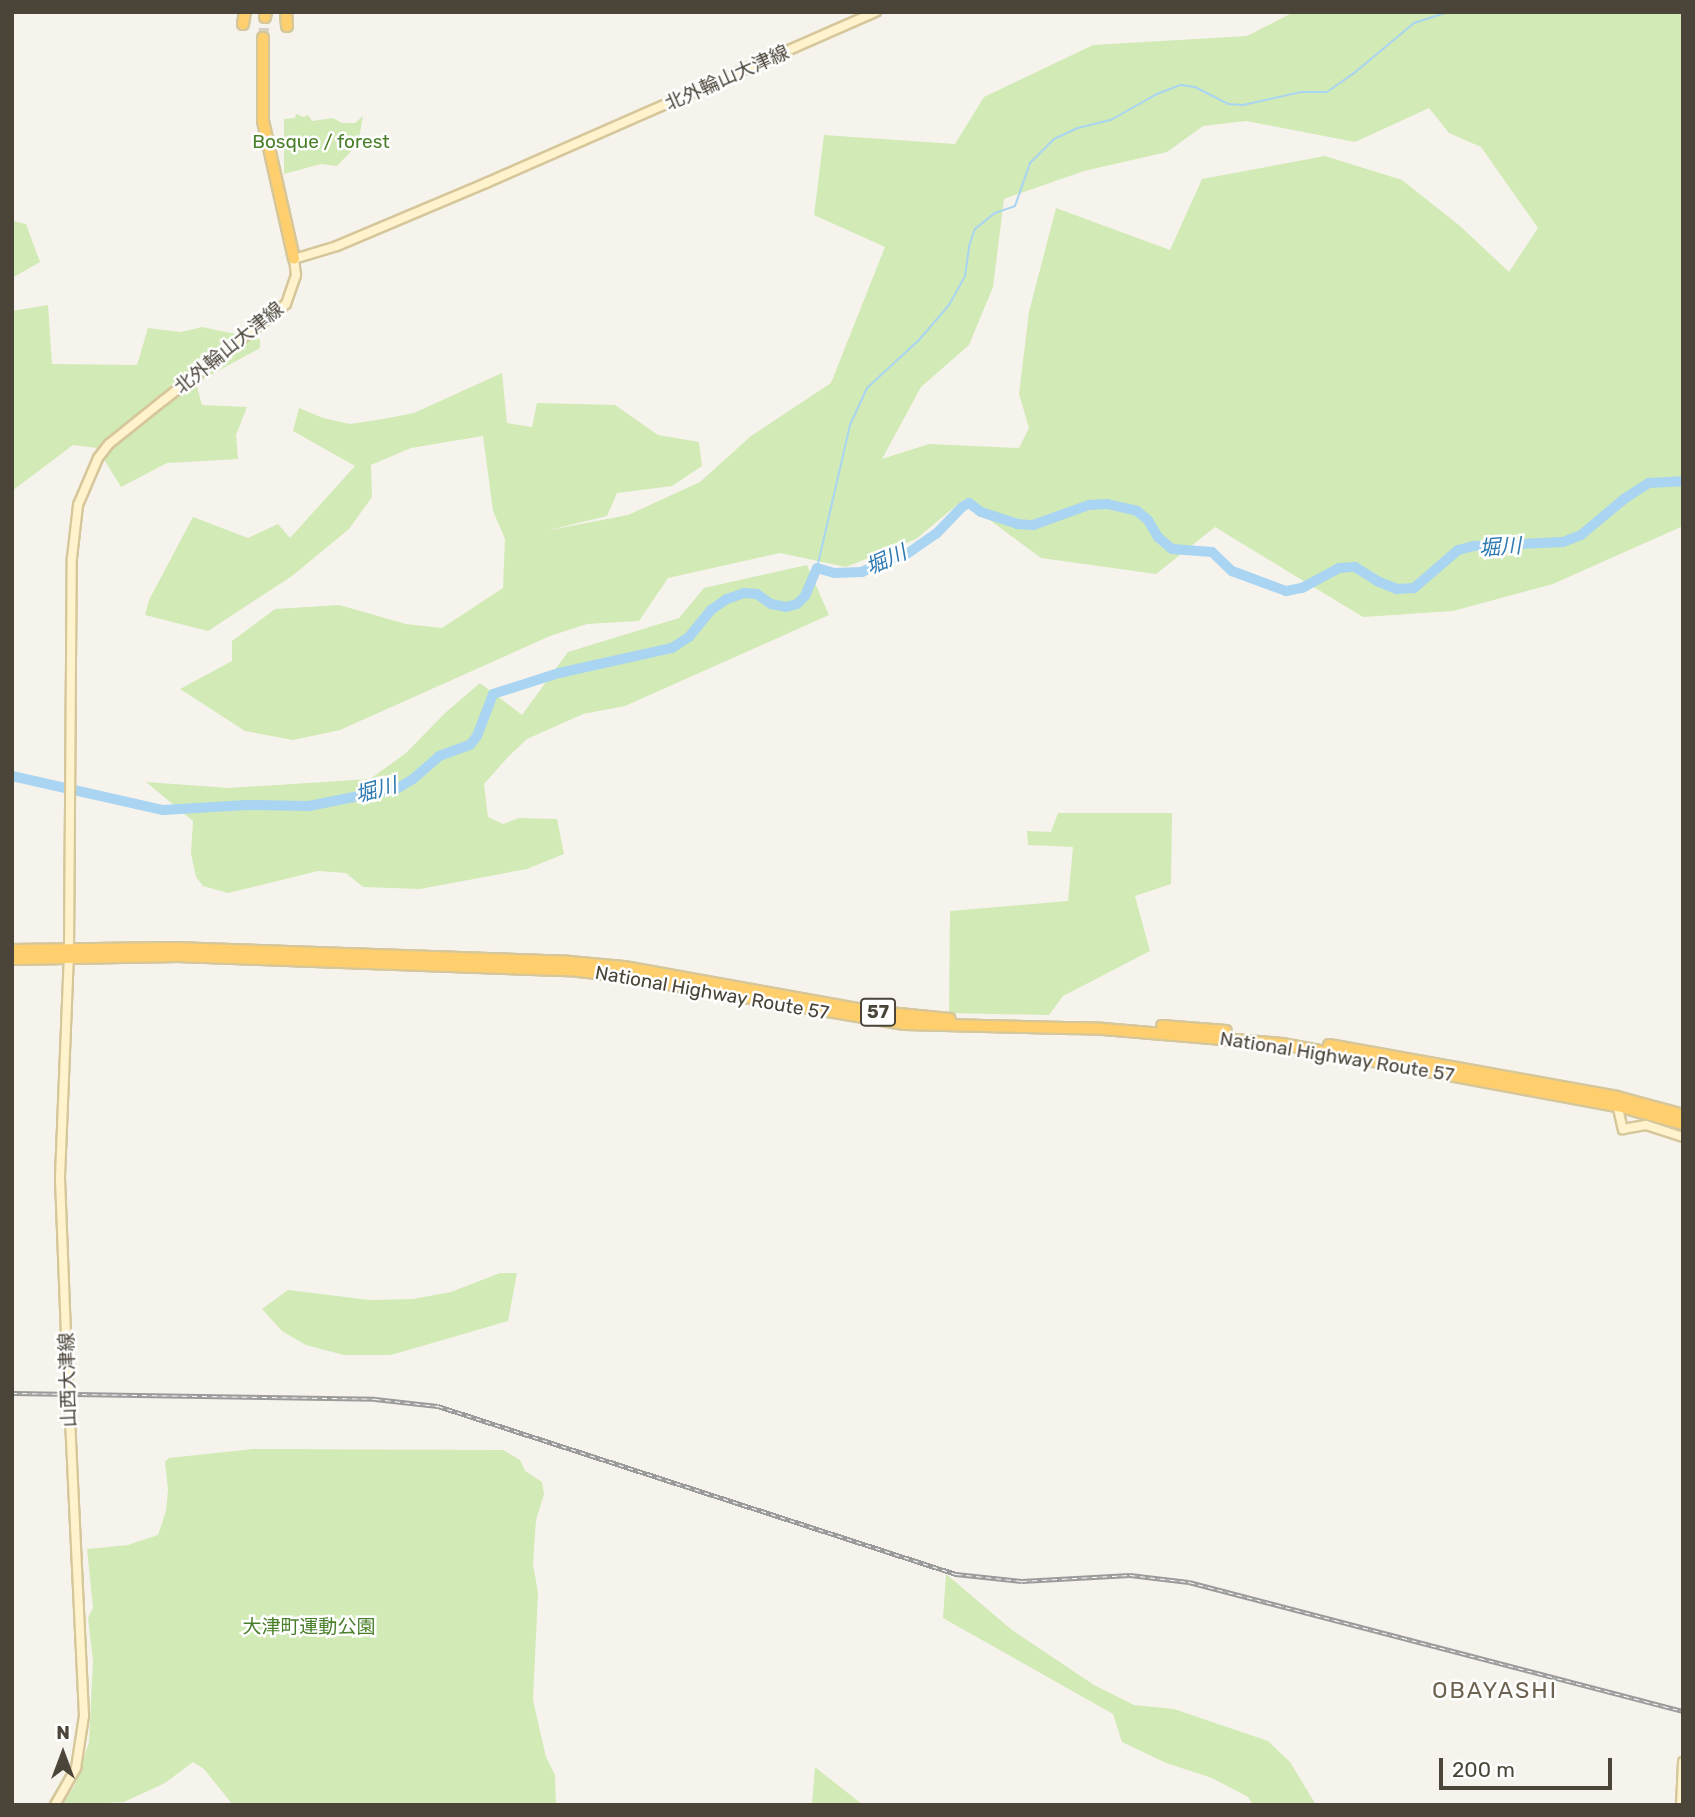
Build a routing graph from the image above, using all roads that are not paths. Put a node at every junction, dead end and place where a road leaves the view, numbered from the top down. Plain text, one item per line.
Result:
1 (286, 12) edge
2 (876, 12) edge
3 (287, 26) dead end
4 (263, 38) tunnel mouth
5 (294, 259) junction
6 (12, 950) edge
7 (68, 953) junction
8 (12, 959) edge
9 (1617, 1102) junction
10 (1683, 1115) edge
11 (1683, 1124) edge
12 (1683, 1137) edge
13 (1683, 1762) edge
14 (55, 1805) edge
15 (1681, 1805) edge

1 - 3 highway
2 - 5 main road, 北外輪山大津線
4 - 5 highway
5 - 7 main road, 北外輪山大津線
6 - 7 highway, 57
7 - 8 highway, 57
7 - 9 highway, National Highway Route 57 / 57
7 - 14 main road, 山西大津線, bridge
9 - 10 highway, National Highway Route 57 / 57
9 - 11 highway, National Highway Route 57 / 57
9 - 12 main road
13 - 15 main road

